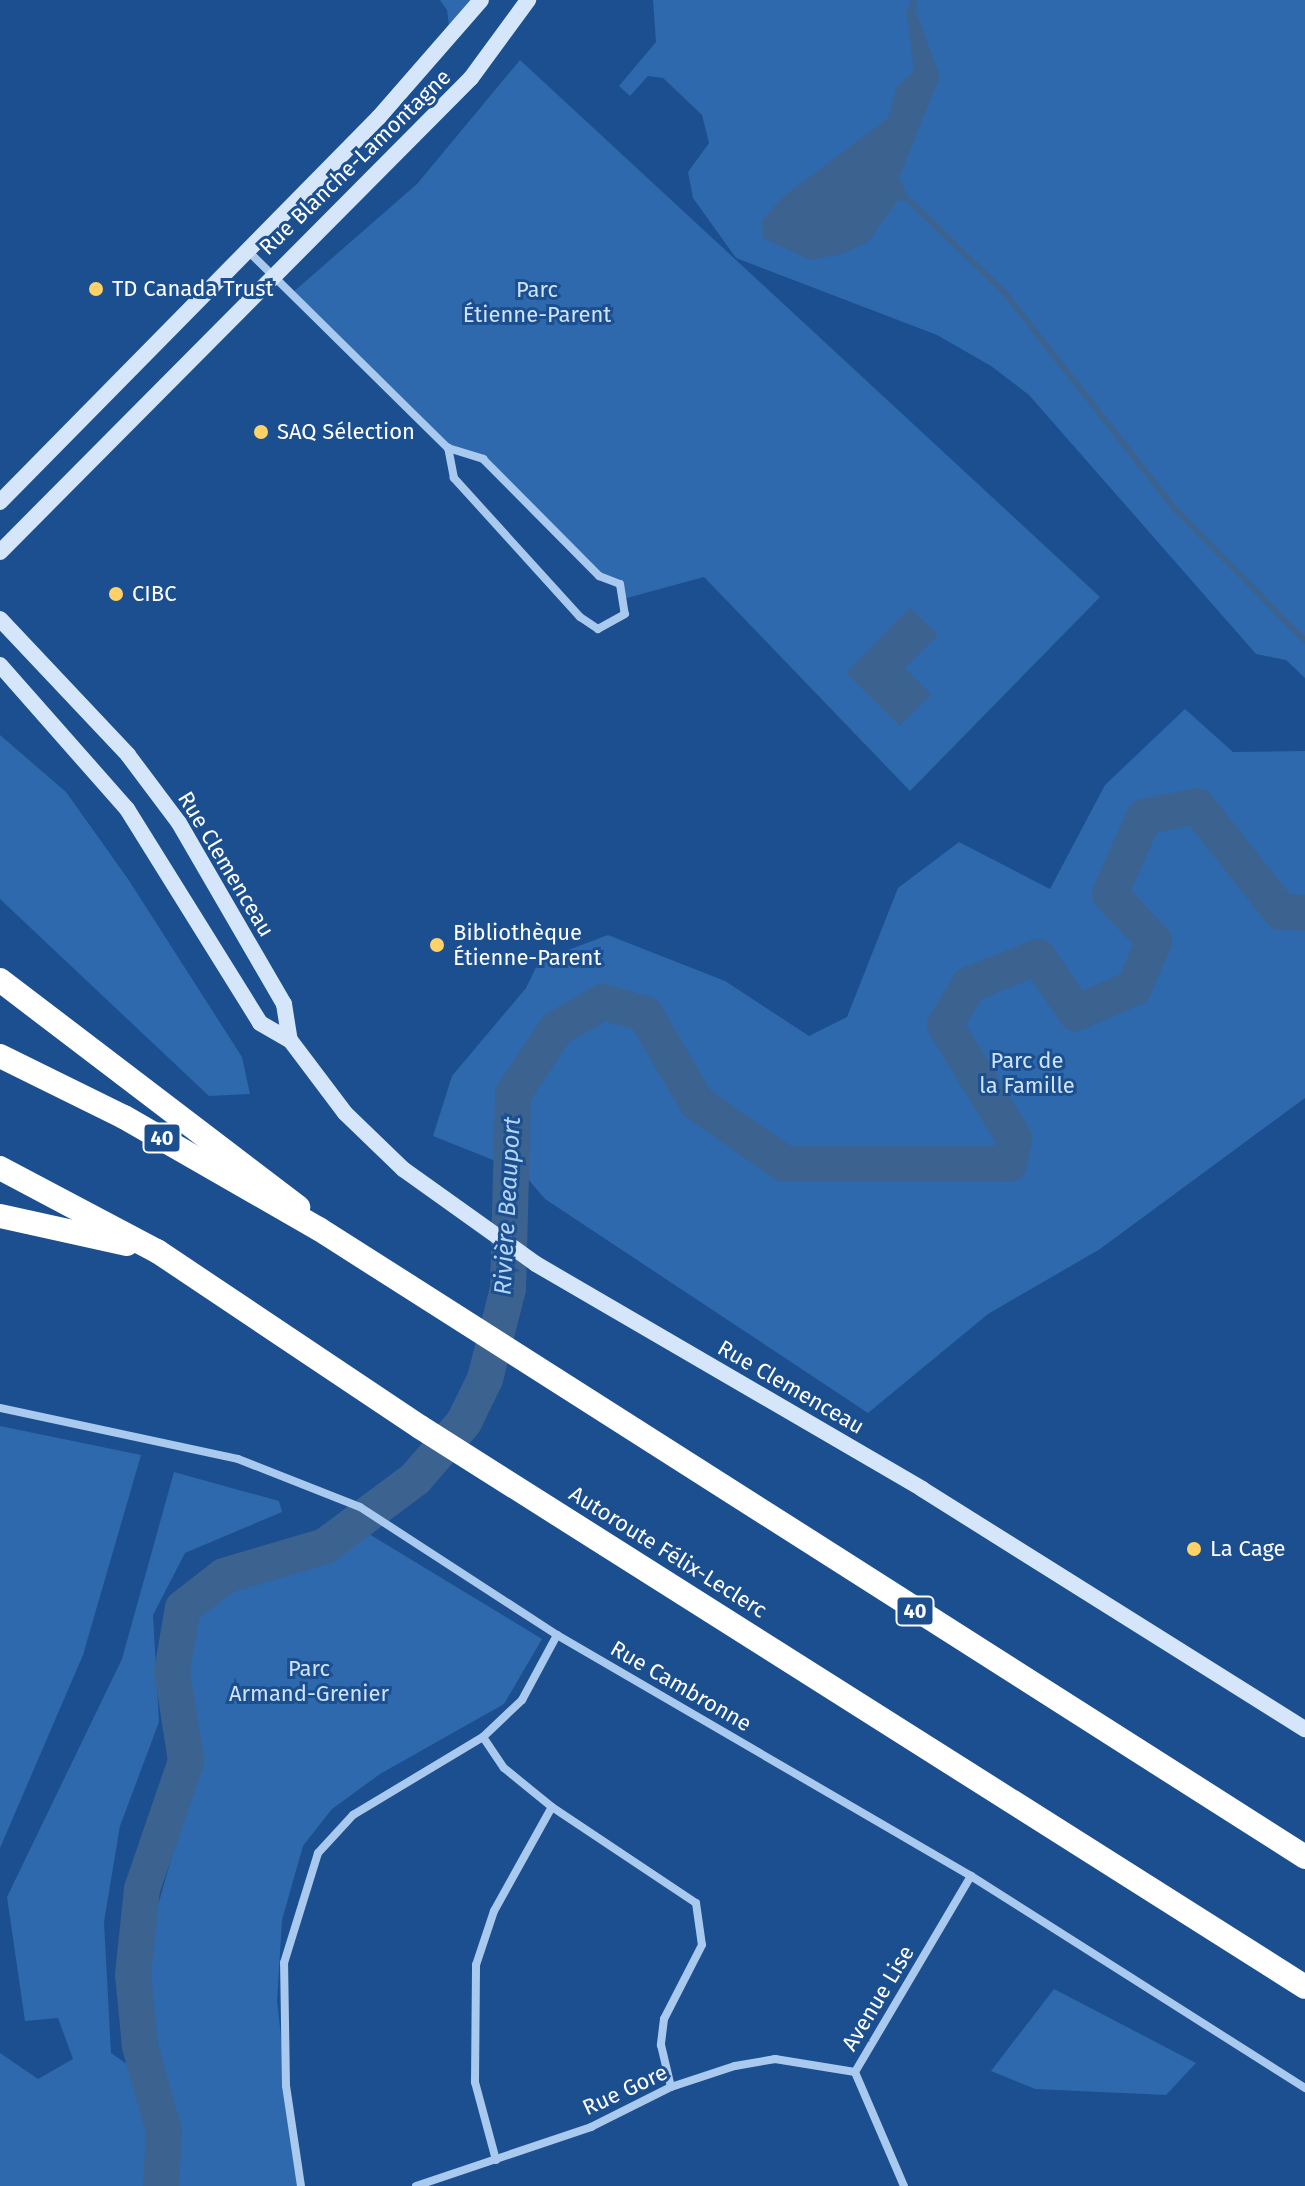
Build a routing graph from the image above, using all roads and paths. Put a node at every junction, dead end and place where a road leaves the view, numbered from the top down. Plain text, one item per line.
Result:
1 (481, 0) edge
2 (528, 0) edge
3 (247, 250) junction
4 (271, 274) junction
5 (448, 448) junction
6 (0, 502) edge
7 (0, 552) edge
8 (0, 619) edge
9 (0, 665) edge
10 (0, 980) edge
11 (290, 1040) junction
12 (0, 1056) edge
13 (0, 1168) edge
14 (0, 1216) edge
15 (319, 1229) junction
16 (157, 1251) junction
17 (0, 1408) edge
18 (557, 1635) junction
19 (1305, 1729) edge
20 (483, 1737) junction
21 (552, 1807) junction
22 (1305, 1857) edge
23 (971, 1876) junction
24 (1305, 1987) edge
25 (855, 2072) junction
26 (671, 2087) junction
27 (1305, 2088) edge
28 (496, 2160) junction
29 (301, 2186) edge
30 (416, 2186) edge
31 (904, 2186) edge

1 - 3 street, Rue Blanche-Lamontagne
2 - 4 street, Rue Blanche-Lamontagne
3 - 4 street
3 - 6 street, Rue Blanche-Lamontagne
4 - 5 street
4 - 7 street, Rue Blanche-Lamontagne
5 - 5 street
8 - 11 street, Rue Clemenceau
9 - 11 street, Rue Clemenceau
10 - 15 highway
11 - 19 street, Rue Clemenceau
12 - 15 highway, 40
13 - 16 highway, Autoroute Félix-Leclerc
14 - 16 highway
15 - 22 highway, 40
16 - 24 highway, Autoroute Félix-Leclerc
17 - 18 street, Rue Cambronne
18 - 20 street
18 - 23 street, Rue Cambronne
20 - 21 street
20 - 29 street
21 - 26 street
21 - 28 street
23 - 25 street, Avenue Lise
23 - 27 street, Rue Cambronne
25 - 26 street, Rue Gore
25 - 31 street, Avenue Lise
26 - 28 street, Rue Gore
28 - 30 street, Rue Gore

